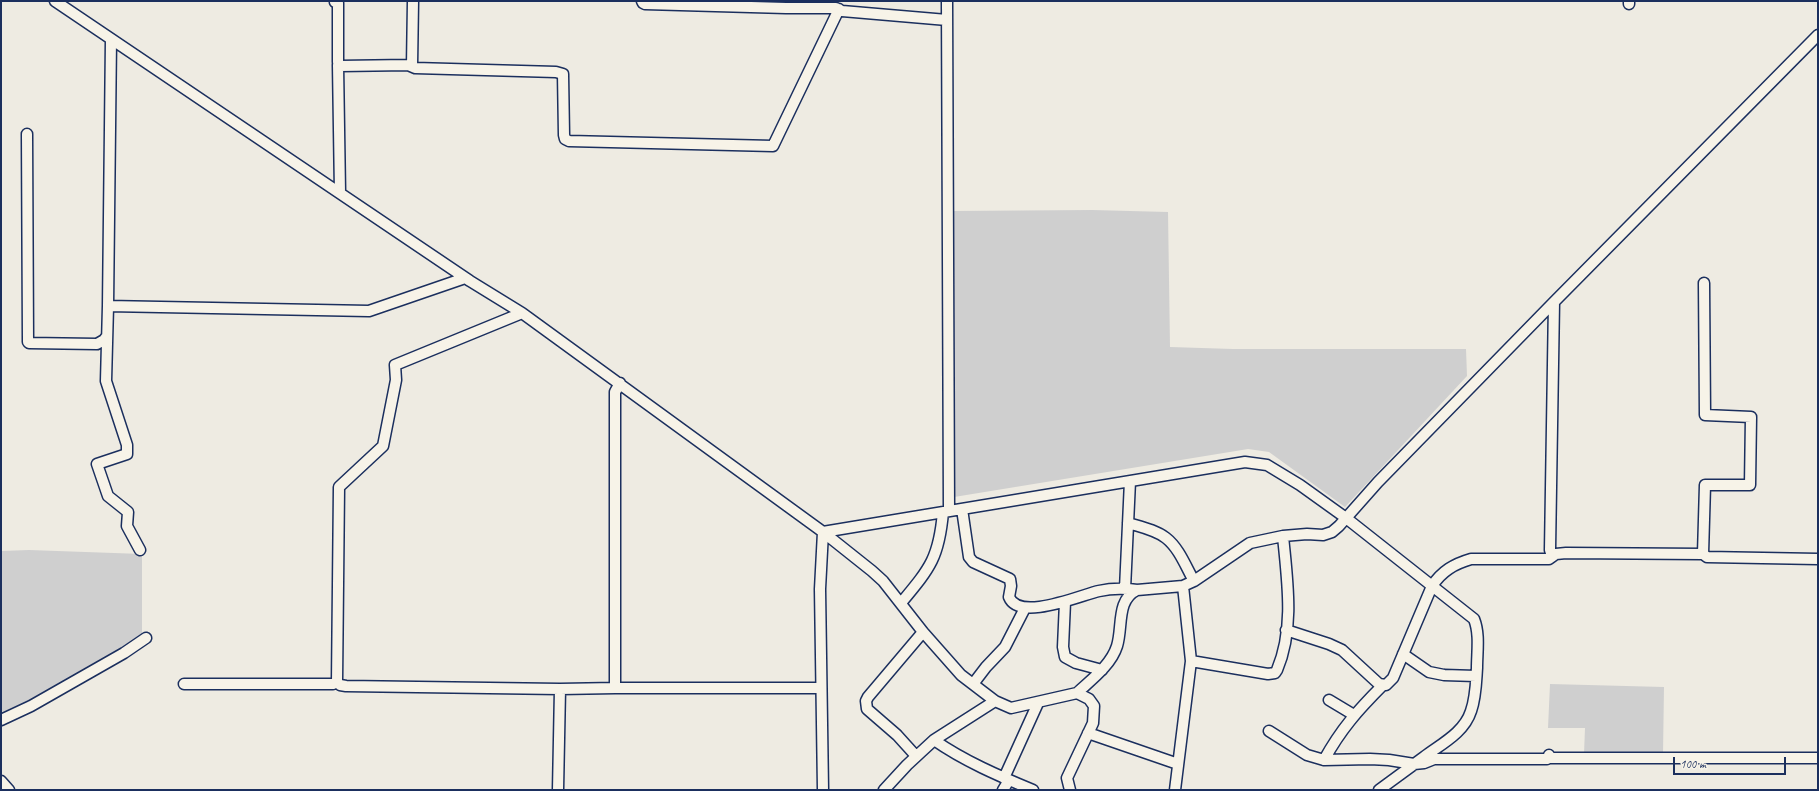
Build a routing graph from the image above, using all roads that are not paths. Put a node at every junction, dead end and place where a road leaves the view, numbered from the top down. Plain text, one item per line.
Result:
1 (54, 1) edge
2 (413, 1) edge
3 (642, 1) edge
4 (947, 1) edge
5 (336, 2) edge
6 (839, 9) junction
7 (947, 20) junction
8 (1818, 35) edge
9 (111, 39) junction
10 (338, 64) junction
11 (412, 66) junction
12 (27, 134) dead end
13 (340, 193) junction
14 (465, 278) junction
15 (1704, 283) dead end
16 (1554, 302) junction
17 (108, 306) junction
18 (522, 313) junction
19 (107, 336) junction
20 (620, 383) junction
21 (1130, 481) junction
22 (962, 509) junction
23 (946, 512) junction
24 (1346, 518) junction
25 (1128, 523) junction
26 (823, 532) junction
27 (1282, 536) junction
28 (140, 550) dead end
29 (1703, 554) junction
30 (1552, 556) junction
31 (1818, 559) edge
32 (1194, 581) junction
33 (1183, 586) junction
34 (1432, 586) junction
35 (1125, 589) junction
36 (1137, 590) junction
37 (901, 602) junction
38 (1065, 602) junction
39 (1025, 608) junction
40 (1286, 630) junction
41 (923, 632) junction
42 (146, 638) dead end
43 (1403, 654) junction
44 (1191, 661) junction
45 (1102, 670) junction
46 (1476, 676) junction
47 (337, 682) junction
48 (184, 684) dead end
49 (973, 684) junction
50 (1383, 685) junction
51 (560, 688) junction
52 (615, 688) junction
53 (821, 688) junction
54 (1077, 693) junction
55 (1329, 700) dead end
56 (995, 701) junction
57 (1038, 703) junction
58 (1354, 715) junction
59 (1, 720) edge
60 (1268, 730) dead end
61 (1088, 733) junction
62 (934, 740) junction
63 (916, 756) junction
64 (1818, 758) edge
65 (1324, 760) junction
66 (1178, 764) junction
67 (1414, 764) junction
68 (1006, 779) junction
69 (1, 781) edge
70 (9, 790) edge
71 (558, 790) edge
72 (823, 790) edge
73 (884, 790) edge
74 (1003, 790) edge
75 (1033, 790) edge
76 (1069, 790) edge
77 (1175, 790) edge
78 (1379, 790) edge

1 - 9 street
2 - 11 street
3 - 6 street
4 - 7 street
5 - 10 street
6 - 7 street
6 - 11 street
7 - 23 street
8 - 16 street
9 - 13 street
9 - 17 street
10 - 11 street
10 - 13 street
12 - 19 street
13 - 14 street
14 - 17 street
14 - 18 street
15 - 29 street
16 - 24 street
16 - 30 street
17 - 19 street
18 - 20 street
18 - 47 street
19 - 28 street
20 - 26 street
20 - 52 street
21 - 22 street
21 - 24 street
21 - 25 street
22 - 23 street
22 - 39 street
23 - 26 street
23 - 37 street
24 - 27 street
24 - 34 street
25 - 32 street
25 - 35 street
26 - 37 street
26 - 53 street
27 - 32 street
27 - 40 street
29 - 30 street
29 - 31 street
30 - 34 street
32 - 33 street
33 - 36 street
33 - 44 street
34 - 43 street
34 - 46 street
35 - 36 street
35 - 38 street
36 - 45 street
37 - 41 street
38 - 39 street
38 - 45 street
39 - 49 street
40 - 44 street
40 - 50 street
41 - 49 street
41 - 63 street
42 - 59 street
43 - 46 street
43 - 50 street
44 - 66 street
45 - 54 street
46 - 67 street
47 - 48 street
47 - 51 street
49 - 56 street
50 - 58 street
51 - 52 street
51 - 71 street
52 - 53 street
53 - 72 street
54 - 57 street
54 - 61 street
55 - 58 street
56 - 57 street
56 - 62 street
57 - 68 street
58 - 65 street
60 - 65 street
61 - 66 street
61 - 76 street
62 - 63 street
62 - 68 street
63 - 73 street
64 - 67 street
65 - 67 street
66 - 77 street
67 - 78 street
68 - 74 street
68 - 75 street
69 - 70 street

